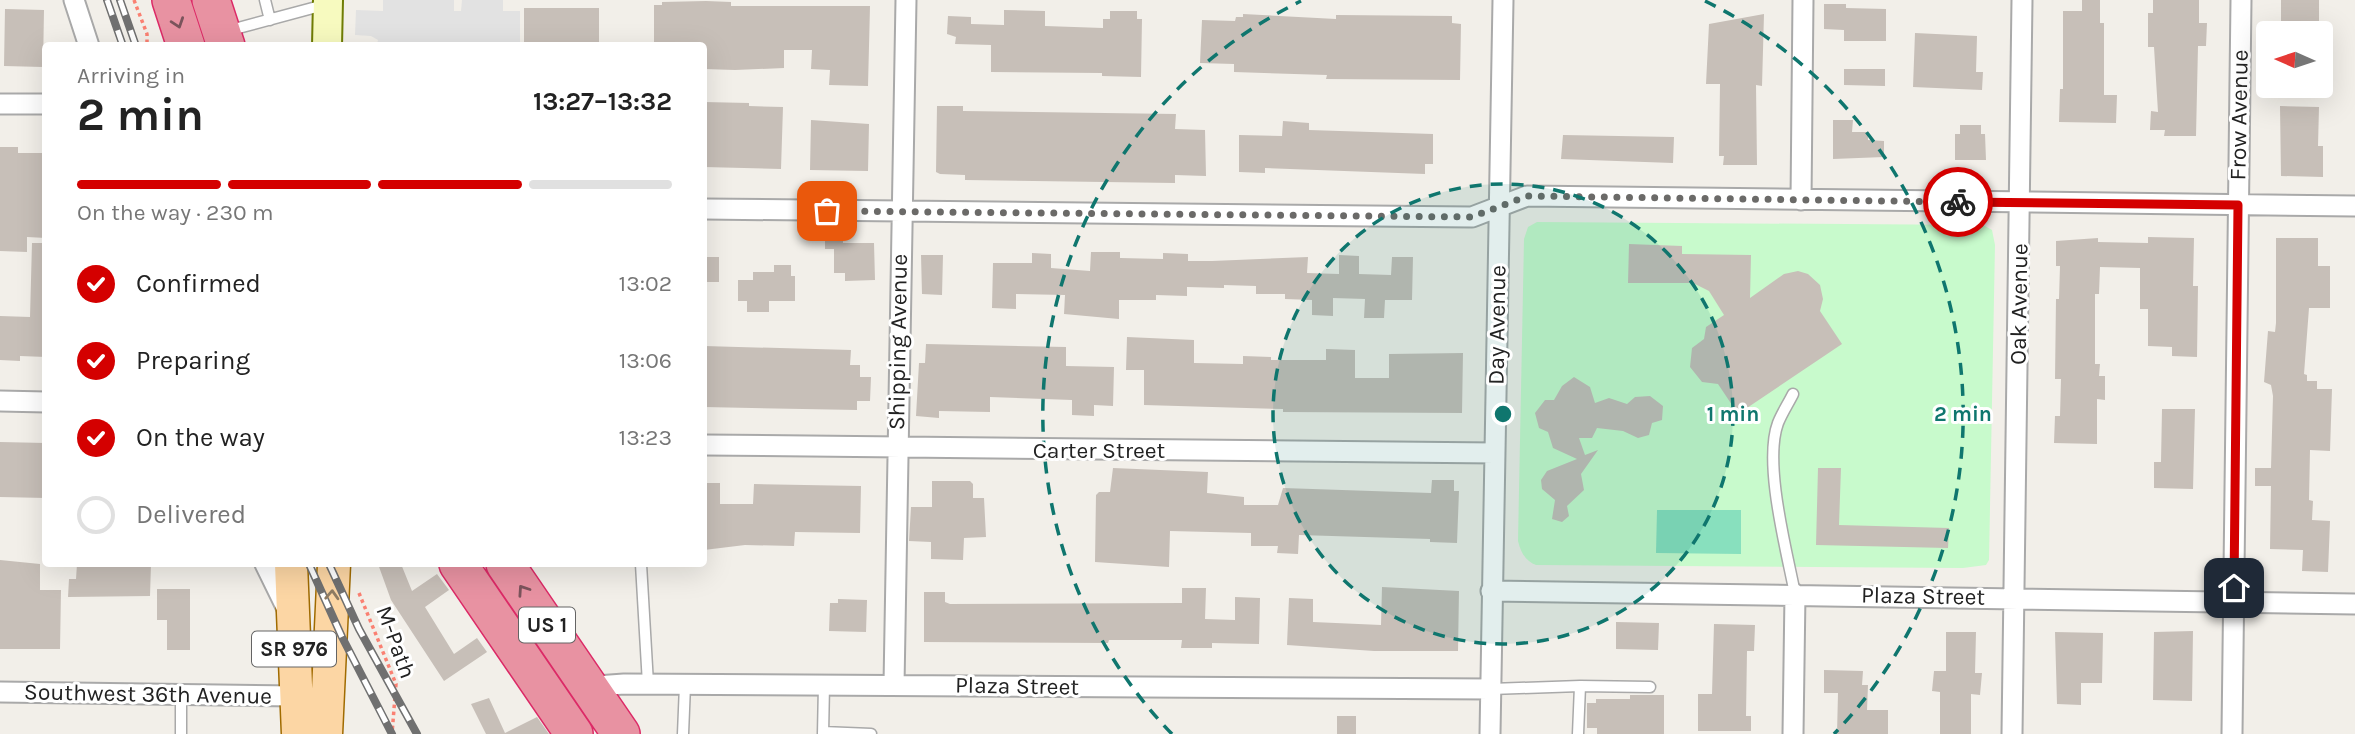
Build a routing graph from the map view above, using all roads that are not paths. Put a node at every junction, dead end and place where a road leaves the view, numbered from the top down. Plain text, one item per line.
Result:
1 (74, 0) edge
2 (171, 0) edge
3 (265, 0) edge
4 (906, 0) edge
5 (1503, 0) edge
6 (1803, 0) edge
7 (2022, 0) edge
8 (2241, 0) edge
9 (328, 2) edge
10 (271, 20) junction
11 (220, 26) edge
12 (88, 42) edge
13 (185, 42) edge
14 (327, 42) edge
15 (0, 104) edge
16 (42, 104) edge
17 (1801, 200) junction
18 (2020, 203) junction
19 (2238, 205) junction
20 (2355, 206) edge
21 (1499, 208) junction
22 (707, 209) edge
23 (901, 212) junction
24 (1793, 394) dead end
25 (0, 401) edge
26 (42, 402) edge
27 (707, 445) edge
28 (896, 448) junction
29 (1495, 453) junction
30 (266, 567) edge
31 (291, 567) edge
32 (460, 567) edge
33 (507, 567) edge
34 (641, 567) edge
35 (345, 574) edge
36 (1491, 591) junction
37 (1795, 594) junction
38 (2014, 597) junction
39 (2233, 602) junction
40 (2355, 604) edge
41 (293, 621) junction
42 (648, 684) junction
43 (685, 685) junction
44 (824, 685) junction
45 (894, 685) junction
46 (588, 687) junction
47 (1580, 687) junction
48 (1650, 687) dead end
49 (1491, 689) junction
50 (544, 690) junction
51 (0, 692) edge
52 (181, 695) junction
53 (297, 696) junction
54 (823, 733) edge
55 (181, 734) edge
56 (298, 734) edge
57 (326, 734) edge
58 (574, 734) edge
59 (621, 734) edge
60 (683, 734) edge
61 (871, 734) edge
62 (1490, 734) edge
63 (1578, 734) edge
64 (1793, 734) edge
65 (2012, 734) edge
66 (2232, 734) edge

1 - 12 street
2 -> 13 highway
3 - 10 lane
4 - 23 street, Shipping Avenue
5 - 21 street, Day Avenue
6 - 17 street
7 - 18 street, Oak Avenue
8 - 19 street, Frow Avenue
9 - 10 lane
9 - 14 street
10 - 11 lane
15 - 16 street
17 - 18 street
17 - 21 street
18 - 19 street
18 - 38 street, Oak Avenue
19 - 20 street
19 - 39 street, Frow Avenue
21 - 23 street
21 - 29 street, Day Avenue
22 - 23 street
23 - 28 street, Shipping Avenue
24 - 37 lane
25 - 26 street
27 - 28 street, Carter Street
28 - 29 street, Carter Street
28 - 45 street, Shipping Avenue
29 - 36 street, Day Avenue
30 - 41 street
31 - 41 main road, SR 976
32 - 50 highway, US 1
46 -> 33 highway, US 1
34 - 42 lane
57 -> 35 main road, SR 976
36 - 37 street, Plaza Street
36 - 49 street, Day Avenue
37 - 38 street, Plaza Street
37 - 64 street
38 - 39 street, Plaza Street
38 - 65 street, Oak Avenue
39 - 40 street, Plaza Street
39 - 66 street, Frow Avenue
41 - 53 main road, SR 976
42 - 43 street, Plaza Street
42 - 46 street, Plaza Street
43 - 44 street, Plaza Street
43 - 60 lane
44 - 45 street, Plaza Street
44 - 54 lane
45 - 49 street, Plaza Street
46 - 50 street, Plaza Street
46 - 59 highway, US 1
47 - 48 lane
47 - 49 lane
47 - 63 lane
49 - 62 street, Day Avenue
50 - 58 highway, US 1
51 - 52 street, Southwest 36th Avenue
52 - 53 street, Southwest 36th Avenue
52 - 55 lane
53 - 56 main road, SR 976
54 - 61 lane

